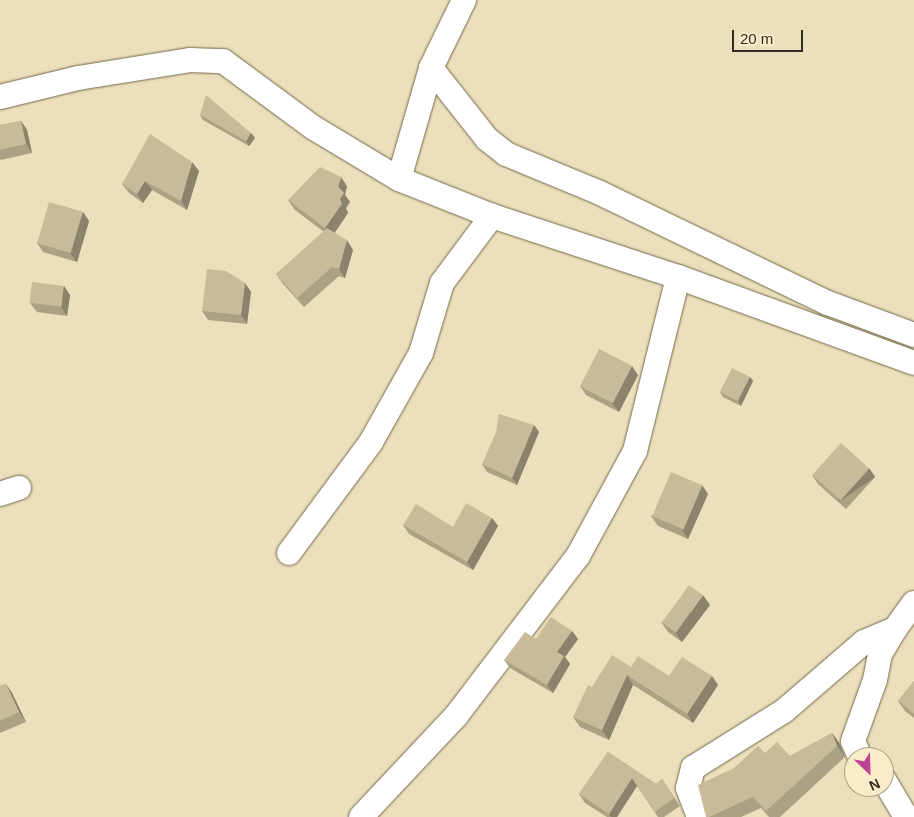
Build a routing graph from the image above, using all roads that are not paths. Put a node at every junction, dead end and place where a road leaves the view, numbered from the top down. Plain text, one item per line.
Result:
1 (464, 0) edge
2 (431, 68) junction
3 (0, 97) edge
4 (399, 179) junction
5 (492, 216) junction
6 (678, 278) junction
7 (914, 335) edge
8 (914, 363) edge
9 (289, 553) dead end
10 (914, 603) edge
11 (895, 629) junction
12 (856, 747) edge
13 (894, 797) edge
14 (361, 817) edge
15 (699, 817) edge
16 (906, 817) edge

1 - 2 street
2 - 4 street
2 - 7 street
3 - 4 street
4 - 5 street
5 - 6 street
5 - 9 street
6 - 8 street
6 - 14 street
10 - 11 street
11 - 12 street
11 - 15 street
13 - 16 street

